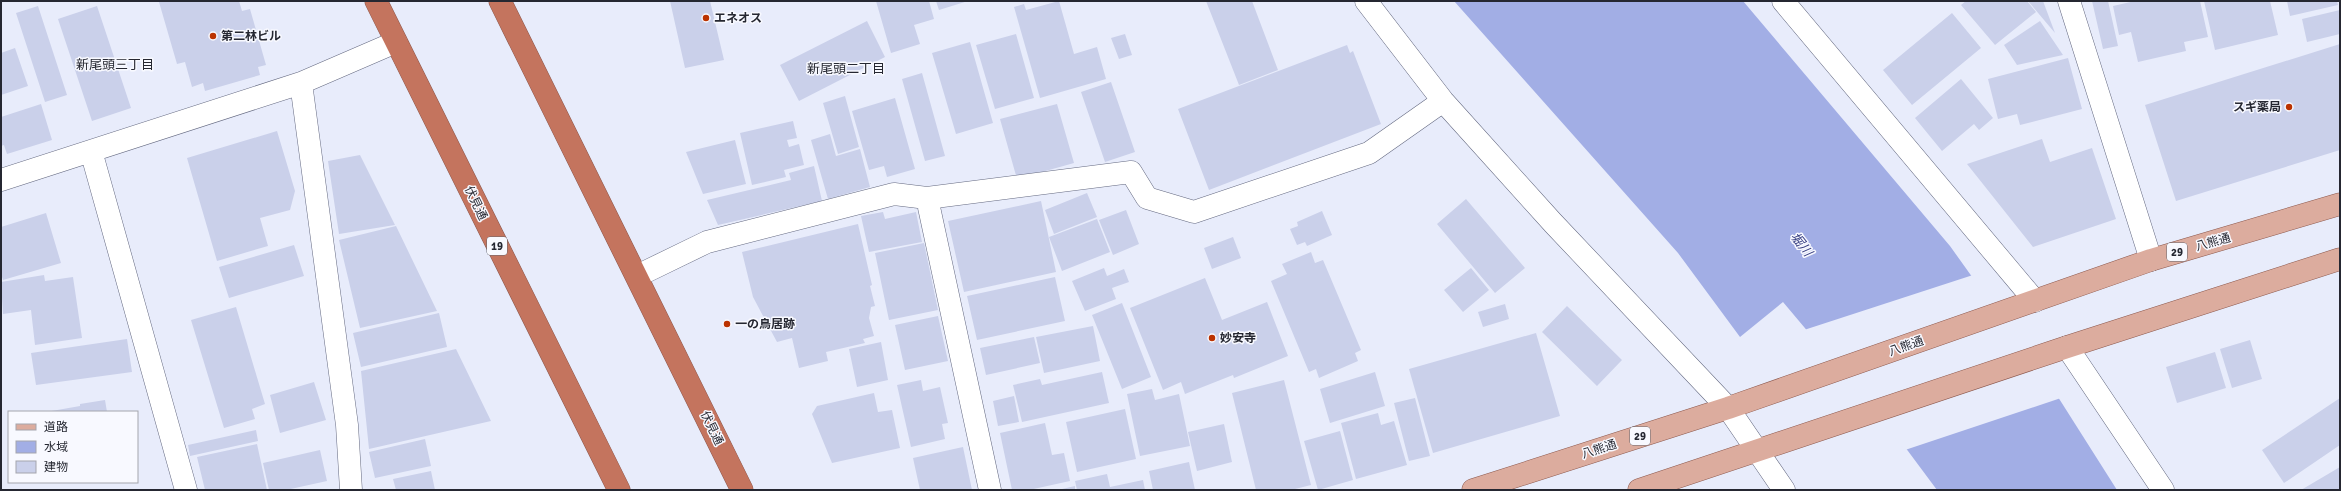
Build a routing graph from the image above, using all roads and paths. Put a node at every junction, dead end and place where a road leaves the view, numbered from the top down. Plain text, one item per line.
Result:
1 (376, 1) edge
2 (500, 1) edge
3 (1366, 1) edge
4 (1783, 1) edge
5 (2069, 1) edge
6 (396, 42) junction
7 (301, 84) junction
8 (1443, 100) junction
9 (91, 151) junction
10 (1, 180) edge
11 (927, 198) junction
12 (2340, 204) edge
13 (2340, 259) edge
14 (2151, 260) junction
15 (637, 276) junction
16 (2026, 304) junction
17 (2058, 350) junction
18 (1728, 408) junction
19 (1757, 452) junction
20 (186, 490) edge
21 (351, 490) edge
22 (619, 490) edge
23 (742, 490) edge
24 (990, 490) edge
25 (1473, 490) edge
26 (1639, 490) edge
27 (1784, 490) edge
28 (2163, 490) edge

1 - 6 highway, 伏見通 / 19
2 - 15 highway, 伏見通
3 - 8 street
4 - 16 street
5 - 14 street
6 - 7 street
6 - 22 highway, 伏見通 / 19
7 - 9 street
7 - 21 street
8 - 11 street
8 - 18 street
9 - 10 street
9 - 20 street
11 - 15 street
11 - 24 street
12 - 14 main road, 八熊通 / 29
13 - 17 main road
14 - 16 main road, 八熊通 / 29
15 - 23 highway, 伏見通
16 - 18 main road, 八熊通 / 29
17 - 19 main road
17 - 28 street
18 - 19 street
18 - 25 main road, 八熊通 / 29
19 - 26 main road
19 - 27 street

